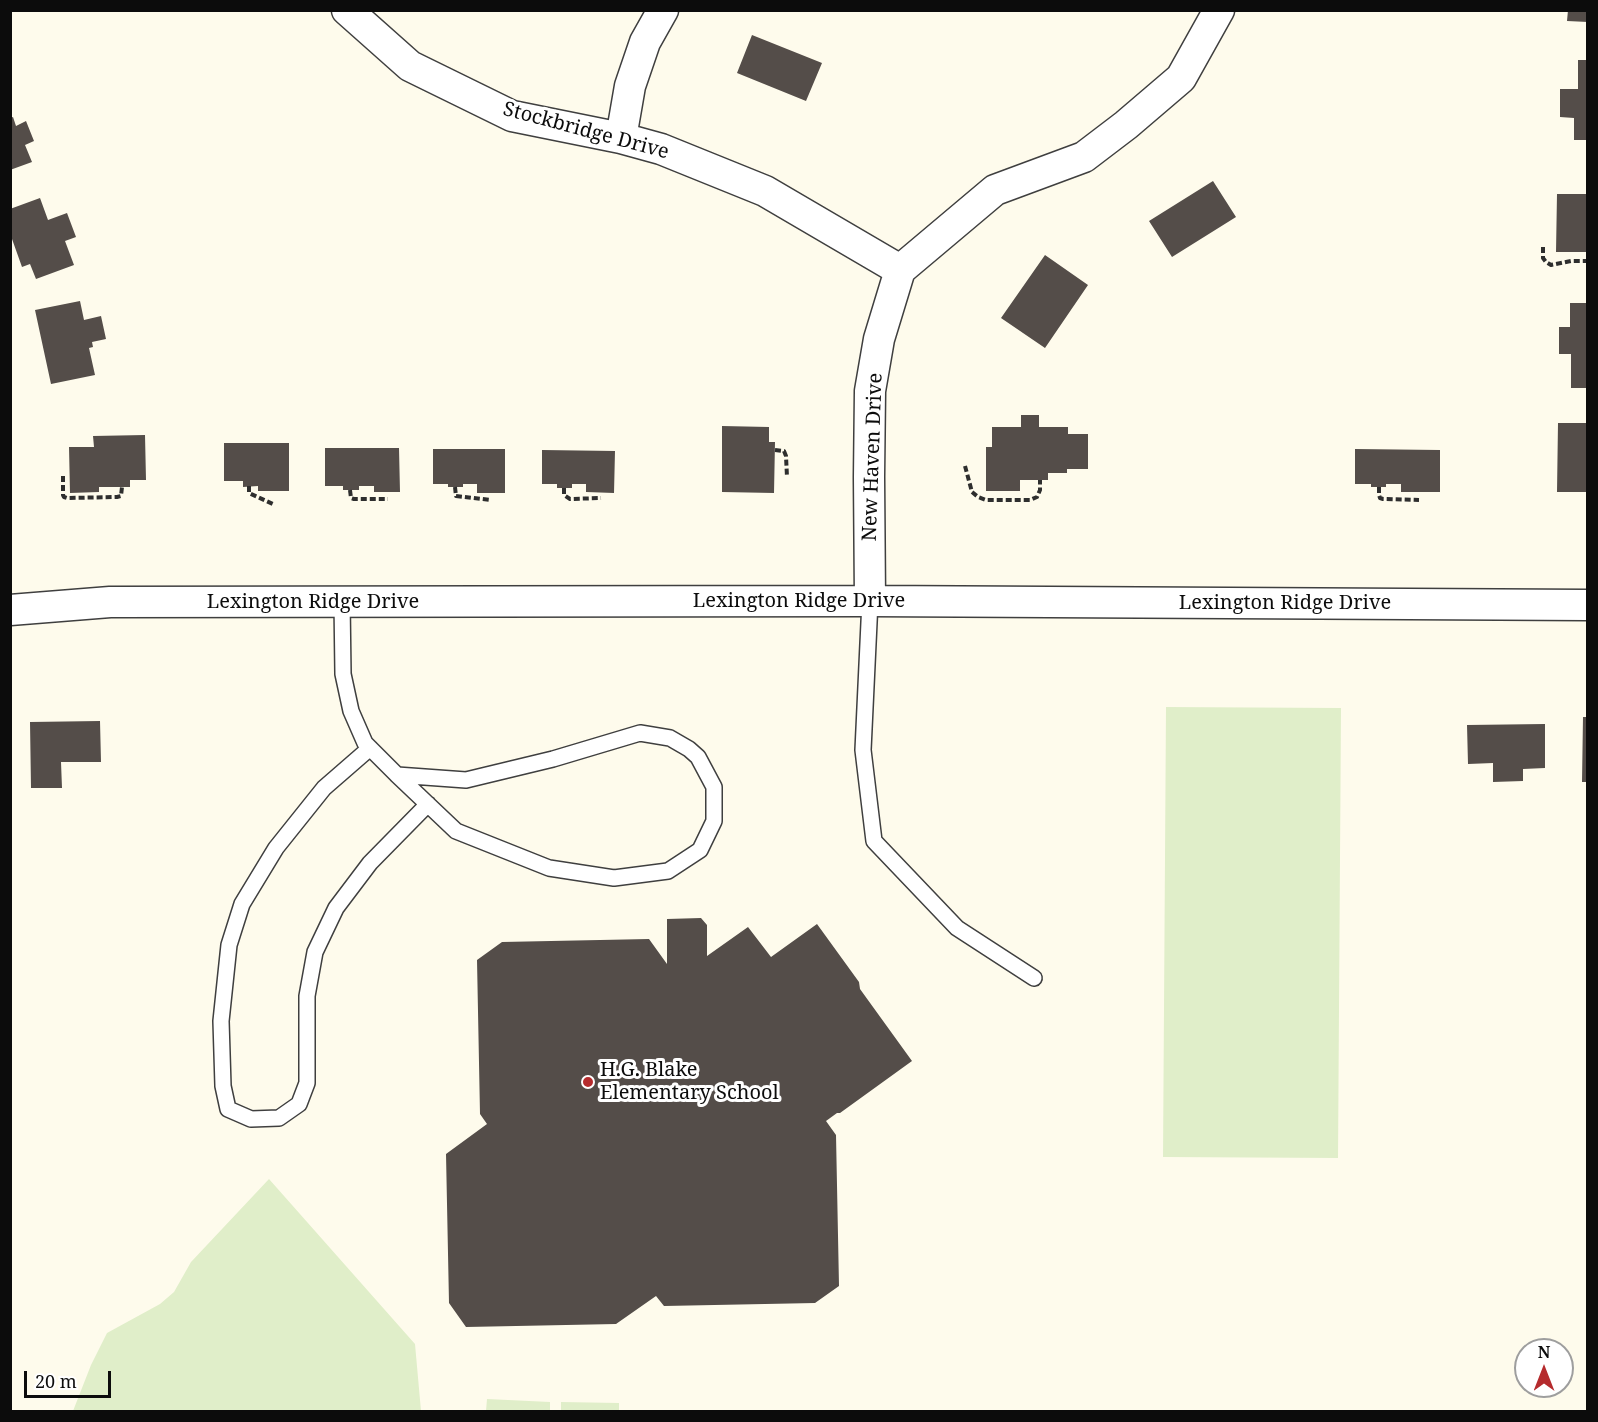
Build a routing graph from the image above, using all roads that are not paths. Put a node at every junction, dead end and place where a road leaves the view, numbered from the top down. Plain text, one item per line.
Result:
1 (347, 10) edge
2 (663, 10) edge
3 (1219, 10) edge
4 (621, 138) junction
5 (900, 270) junction
6 (342, 601) junction
7 (870, 601) junction
8 (1587, 605) edge
9 (10, 610) edge
10 (370, 748) junction
11 (397, 775) junction
12 (428, 804) junction
13 (1034, 978) dead end

1 - 4 street, Stockbridge Drive
2 - 4 street
3 - 5 street
4 - 5 street, Stockbridge Drive
5 - 7 street, New Haven Drive
6 - 7 street, Lexington Ridge Drive
6 - 9 street, Lexington Ridge Drive
6 - 10 lane
7 - 8 street, Lexington Ridge Drive
7 - 13 lane
10 - 11 lane
10 - 12 lane
11 - 12 lane
11 - 12 lane

